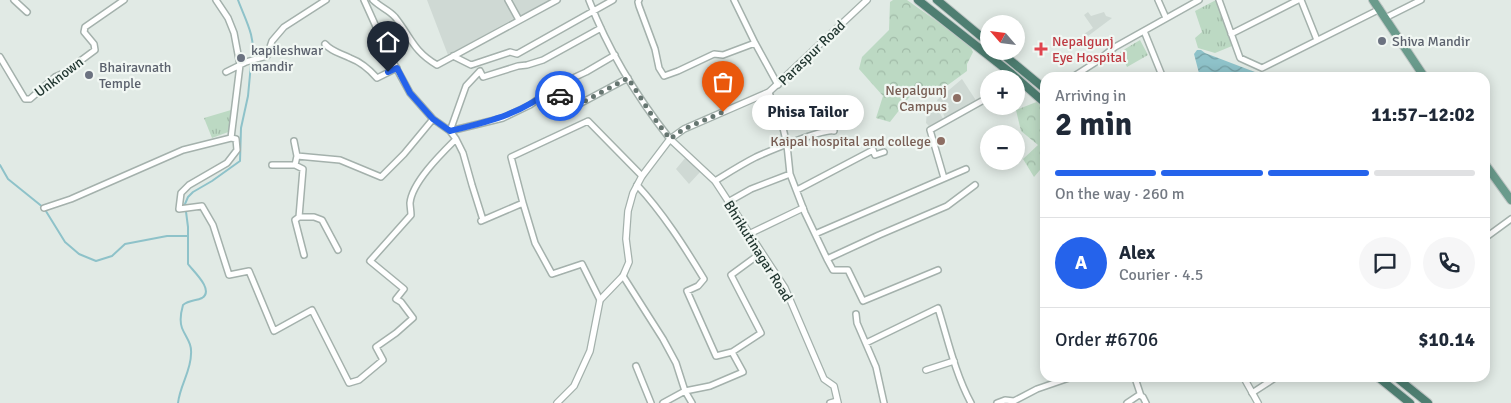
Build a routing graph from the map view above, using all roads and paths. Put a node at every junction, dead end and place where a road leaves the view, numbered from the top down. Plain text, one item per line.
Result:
1 (14, 0) edge
2 (124, 0) edge
3 (216, 0) edge
4 (326, 0) edge
5 (364, 0) edge
6 (373, 0) edge
7 (508, 0) edge
8 (557, 0) edge
9 (589, 0) edge
10 (613, 0) edge
11 (639, 0) edge
12 (734, 0) edge
13 (867, 0) edge
14 (918, 0) edge
15 (937, 0) edge
16 (1158, 0) edge
17 (1199, 0) edge
18 (1219, 0) edge
19 (1300, 0) edge
20 (1373, 0) edge
21 (1421, 0) edge
22 (1380, 9) junction
23 (593, 10) junction
24 (27, 12) dead end
25 (1166, 18) junction
26 (1385, 18) junction
27 (519, 20) junction
28 (601, 28) junction
29 (1144, 31) junction
30 (1231, 34) junction
31 (980, 36) edge
32 (1318, 40) junction
33 (755, 43) junction
34 (325, 44) dead end
35 (615, 55) junction
36 (453, 56) junction
37 (0, 57) edge
38 (1010, 60) edge
39 (240, 65) junction
40 (397, 68) junction
41 (1003, 70) edge
42 (226, 72) dead end
43 (1080, 72) edge
44 (1161, 72) edge
45 (1421, 72) edge
46 (628, 78) junction
47 (778, 85) junction
48 (1040, 85) edge
49 (556, 86) junction
50 (1025, 86) edge
51 (769, 92) junction
52 (1040, 97) edge
53 (980, 102) edge
54 (433, 119) junction
55 (450, 131) junction
56 (834, 131) dead end
57 (231, 138) junction
58 (456, 139) junction
59 (670, 139) junction
60 (294, 141) dead end
61 (787, 145) junction
62 (884, 152) dead end
63 (297, 156) junction
64 (272, 165) dead end
65 (295, 165) junction
66 (966, 169) dead end
67 (1490, 171) edge
68 (790, 174) junction
69 (642, 176) junction
70 (944, 178) junction
71 (715, 181) junction
72 (637, 185) junction
73 (975, 185) dead end
74 (797, 190) junction
75 (1511, 200) edge
76 (728, 202) junction
77 (522, 203) junction
78 (44, 208) dead end
79 (803, 208) junction
80 (299, 217) junction
81 (1511, 219) edge
82 (749, 234) junction
83 (815, 234) junction
84 (1490, 234) edge
85 (338, 250) dead end
86 (761, 253) junction
87 (304, 254) dead end
88 (827, 259) junction
89 (938, 270) dead end
90 (623, 276) junction
91 (600, 300) junction
92 (856, 314) dead end
93 (866, 343) junction
94 (732, 352) junction
95 (954, 361) junction
96 (636, 366) dead end
97 (926, 370) dead end
98 (1058, 382) edge
99 (1136, 382) edge
100 (1246, 382) edge
101 (1269, 382) edge
102 (1384, 382) edge
103 (1402, 382) edge
104 (686, 391) junction
105 (1252, 393) junction
106 (1141, 396) junction
107 (837, 402) edge
108 (557, 403) edge
109 (651, 403) edge
110 (663, 403) edge
111 (692, 403) edge
112 (830, 403) edge
113 (884, 403) edge
114 (971, 403) edge
115 (997, 403) edge
116 (1127, 403) edge
117 (1146, 403) edge
118 (1258, 403) edge
119 (1410, 403) edge
120 (1428, 403) edge

1 - 24 street
2 - 37 street, Unknown
3 - 39 street
4 - 39 street
5 - 40 street
6 - 36 street
7 - 27 street
8 - 27 street
9 - 23 street
10 - 23 street
11 - 33 street
12 - 33 street
13 - 47 street, Paraspur Road
14 - 41 highway
15 - 31 highway
16 - 25 street
17 - 25 street
18 - 30 street
19 - 30 street
19 - 32 street
20 - 22 main road
21 - 26 street
22 - 26 main road
22 - 32 street
23 - 28 street
23 - 36 street
25 - 29 street
26 - 45 main road
27 - 36 street
28 - 35 street
28 - 55 street
29 - 43 street
29 - 44 street
30 - 32 street
33 - 47 street
34 - 40 street
35 - 46 street
35 - 49 street
38 - 48 highway
39 - 42 street
39 - 57 street
40 - 54 street
46 - 49 street
46 - 59 street
47 - 51 street, Paraspur Road
49 - 55 street
50 - 52 highway
51 - 59 street, Paraspur Road
51 - 61 street
53 - 70 street
54 - 55 street
54 - 63 street
55 - 58 street
56 - 61 street
57 - 58 street
57 - 78 street
58 - 77 street
59 - 69 street, Paraspur Road
59 - 71 street, Bhrikutinagar Road
60 - 63 street
61 - 68 street
61 - 71 street
62 - 74 street
63 - 65 street
64 - 65 street
65 - 80 street
66 - 70 street
67 - 75 main road
68 - 74 street
68 - 76 street
69 - 72 street, Paraspur Road
69 - 77 street
70 - 83 street
71 - 76 street, Bhrikutinagar Road
72 - 90 street, Paraspur Road
72 - 94 street
73 - 88 street
74 - 79 street
76 - 82 street, Bhrikutinagar Road
77 - 91 street
79 - 82 street
79 - 83 street
80 - 85 street
80 - 87 street
81 - 84 street
82 - 86 street, Bhrikutinagar Road
83 - 88 street
86 - 94 street
86 - 107 street, Bhrikutinagar Road
88 - 89 street
90 - 91 street
90 - 104 street
91 - 108 street
92 - 93 street
93 - 95 street
93 - 113 street
94 - 104 street
95 - 97 street
95 - 114 street
96 - 109 street
98 - 115 street
99 - 106 street
100 - 105 street
101 - 105 street
102 - 119 highway
103 - 120 highway
104 - 110 street
104 - 111 street
105 - 118 street
106 - 116 street
106 - 117 street
107 - 112 street

